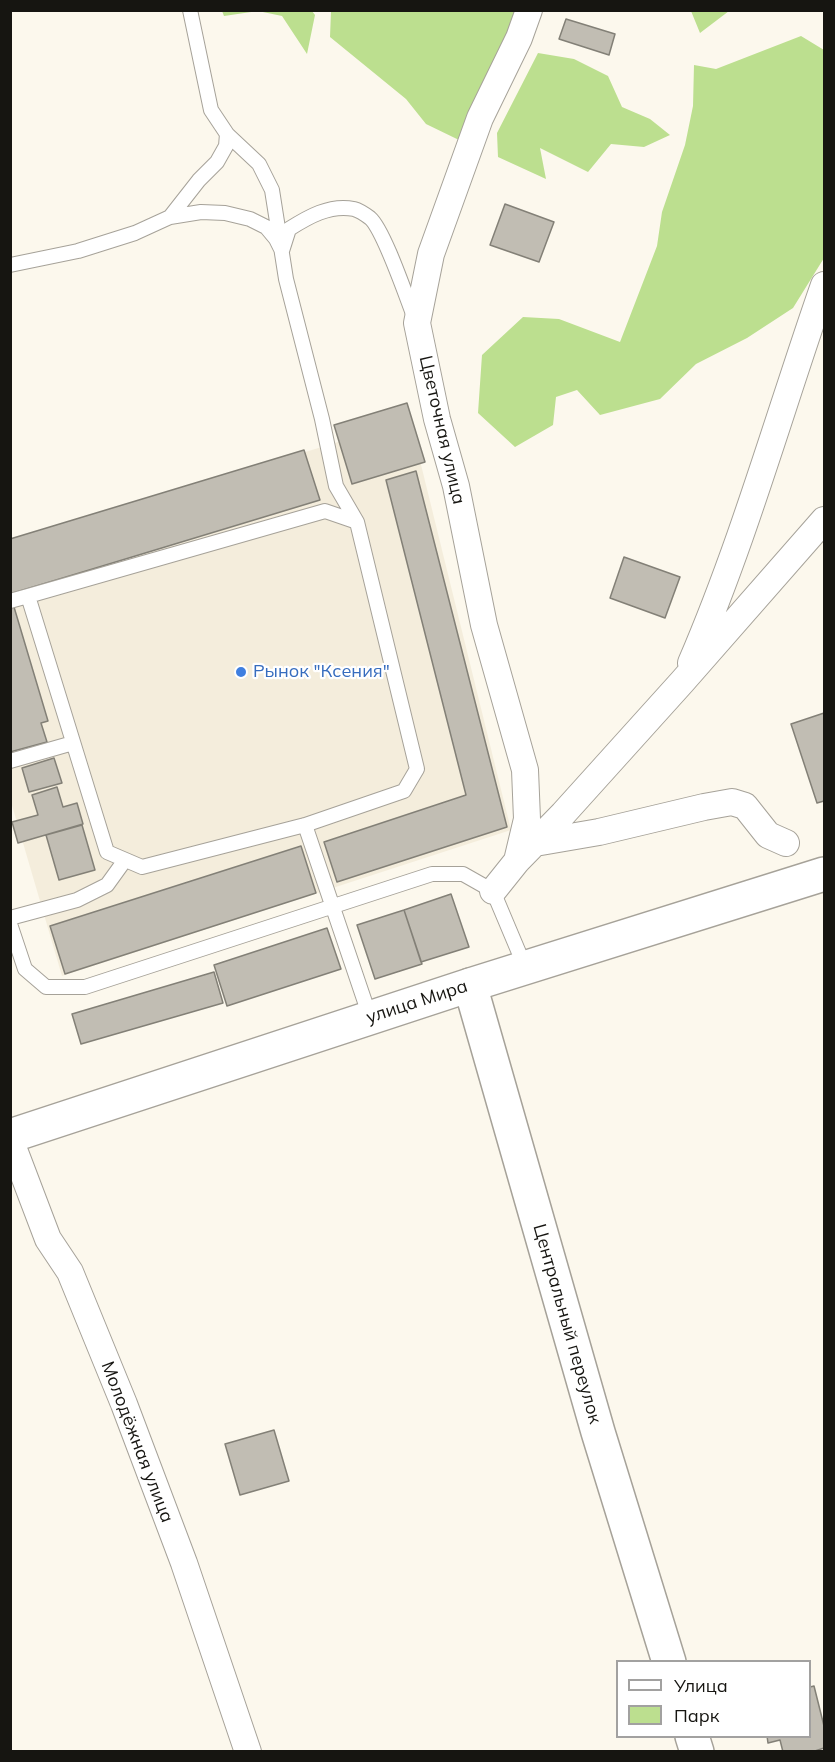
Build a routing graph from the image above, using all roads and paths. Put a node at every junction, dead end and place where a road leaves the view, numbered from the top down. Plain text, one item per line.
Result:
1 (190, 10) edge
2 (529, 10) edge
3 (227, 134) junction
4 (170, 217) junction
5 (282, 251) junction
6 (13, 259) edge
7 (825, 285) edge
8 (417, 323) junction
9 (825, 501) edge
10 (825, 520) edge
11 (357, 522) junction
12 (806, 540) junction
13 (28, 596) junction
14 (10, 602) edge
15 (682, 682) junction
16 (73, 743) junction
17 (10, 761) edge
18 (305, 825) junction
19 (535, 843) junction
20 (786, 843) dead end
21 (125, 860) junction
22 (517, 861) junction
23 (825, 874) edge
24 (493, 891) junction
25 (332, 907) junction
26 (10, 918) edge
27 (10, 924) edge
28 (525, 967) junction
29 (470, 985) junction
30 (370, 1017) junction
31 (10, 1137) edge
32 (668, 1660) edge
33 (248, 1752) edge

1 - 3 lane
2 - 8 street, Цветочная улица
3 - 4 lane
3 - 5 lane
4 - 5 lane
4 - 6 lane
5 - 8 lane
5 - 11 lane
7 - 15 street
8 - 22 street, Цветочная улица
9 - 12 street
10 - 12 street
11 - 13 lane
11 - 18 lane
12 - 15 street
13 - 14 lane
13 - 16 lane
15 - 19 street
16 - 17 lane
16 - 21 lane
18 - 21 lane
18 - 25 lane
19 - 20 street
19 - 22 street
21 - 26 lane
22 - 24 street
23 - 28 main road, улица Мира
24 - 25 lane
24 - 28 lane
25 - 27 lane
25 - 30 lane
28 - 29 main road, улица Мира
29 - 30 main road, улица Мира
29 - 32 main road, Центральный переулок
30 - 31 main road, улица Мира
31 - 33 street, Молодёжная улица

